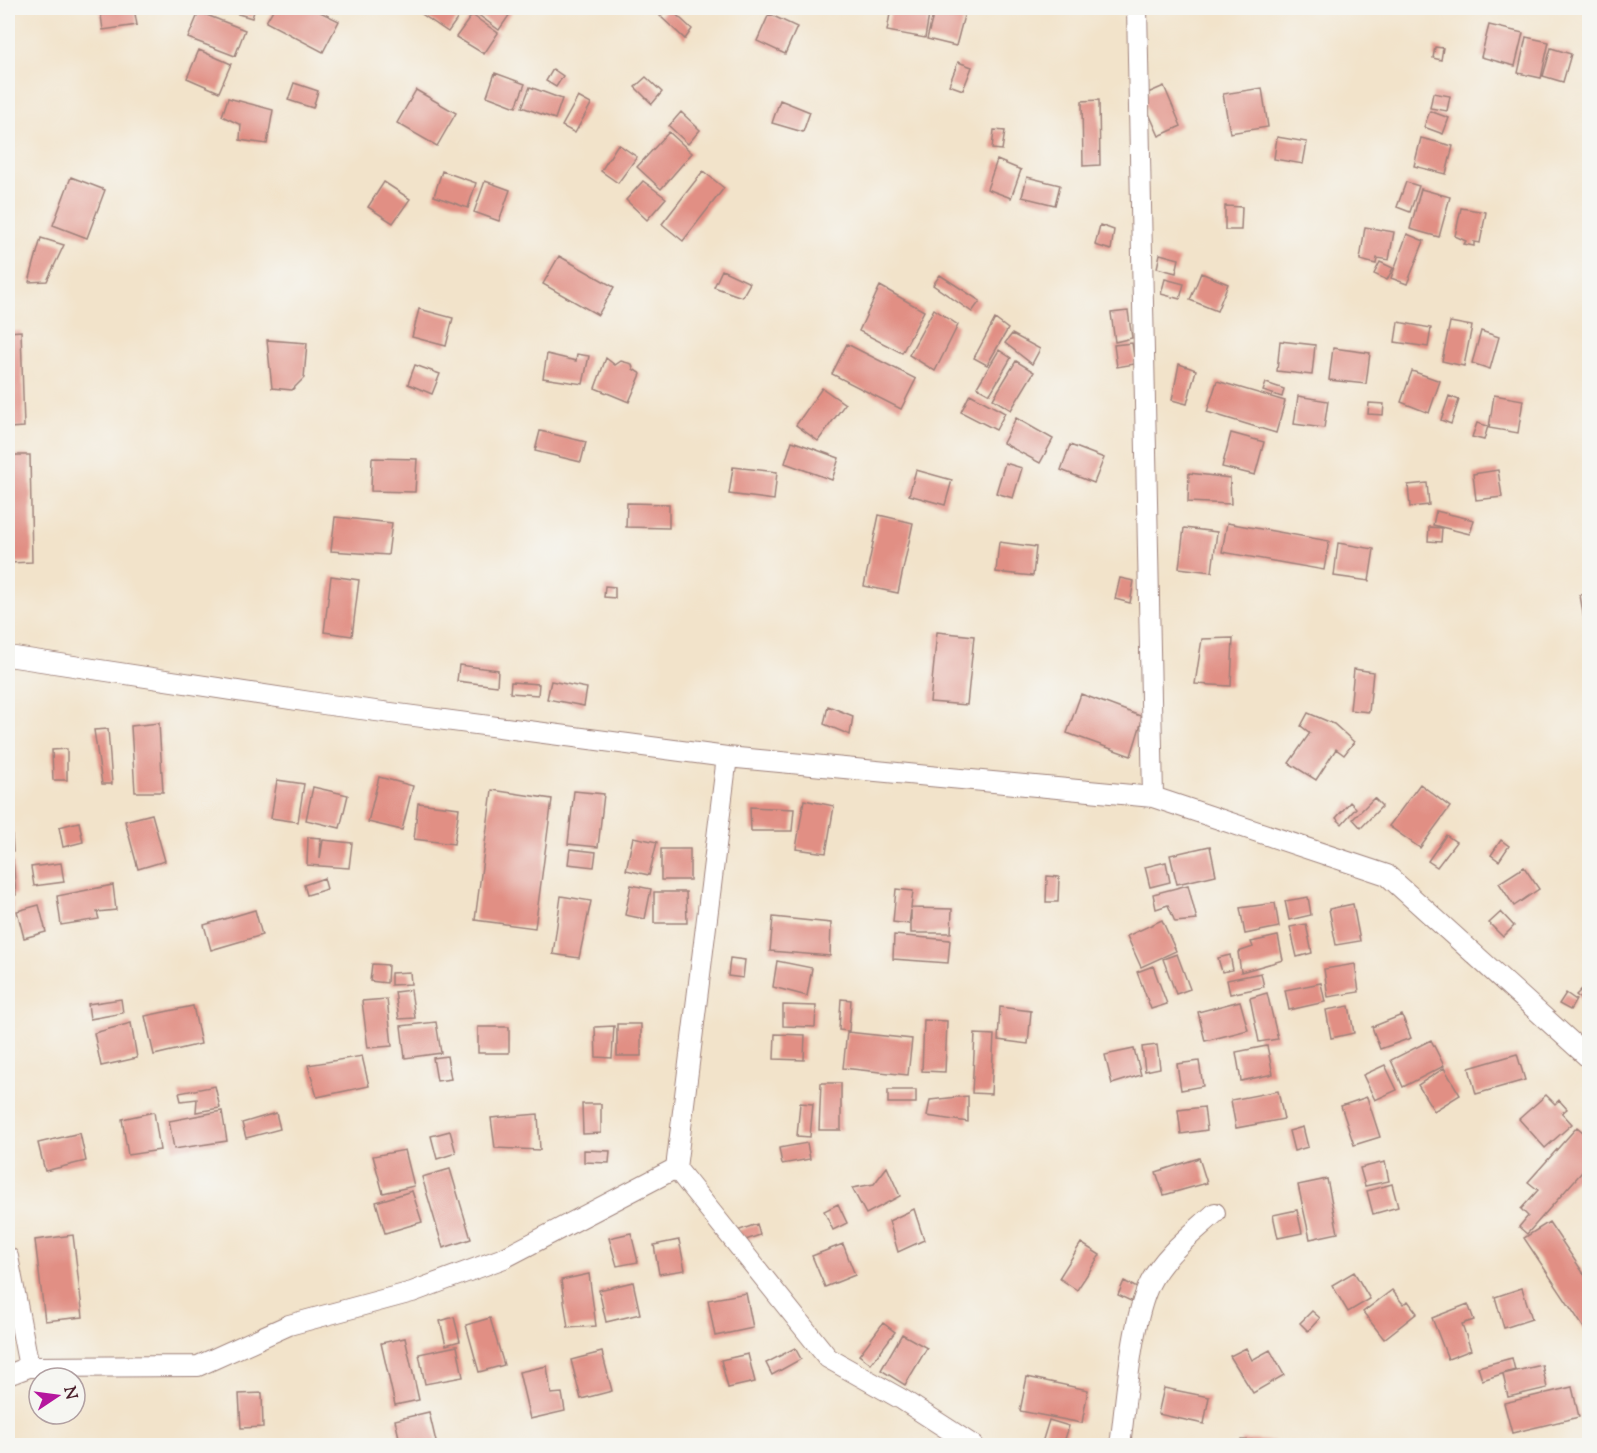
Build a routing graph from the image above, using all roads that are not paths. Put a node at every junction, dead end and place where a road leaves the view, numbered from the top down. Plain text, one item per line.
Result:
1 (1137, 8) edge
2 (8, 656) edge
3 (727, 756) junction
4 (1153, 797) junction
5 (1590, 1059) edge
6 (676, 1168) junction
7 (1215, 1213) dead end
8 (8, 1257) edge
9 (29, 1366) edge
10 (87, 1367) edge
11 (27, 1368) edge
12 (8, 1375) edge
13 (974, 1446) edge
14 (1120, 1446) edge

1 - 4 street
2 - 3 street
3 - 4 street
3 - 6 street
4 - 5 street
6 - 10 street
6 - 13 street
7 - 14 street
8 - 9 street
11 - 12 street

